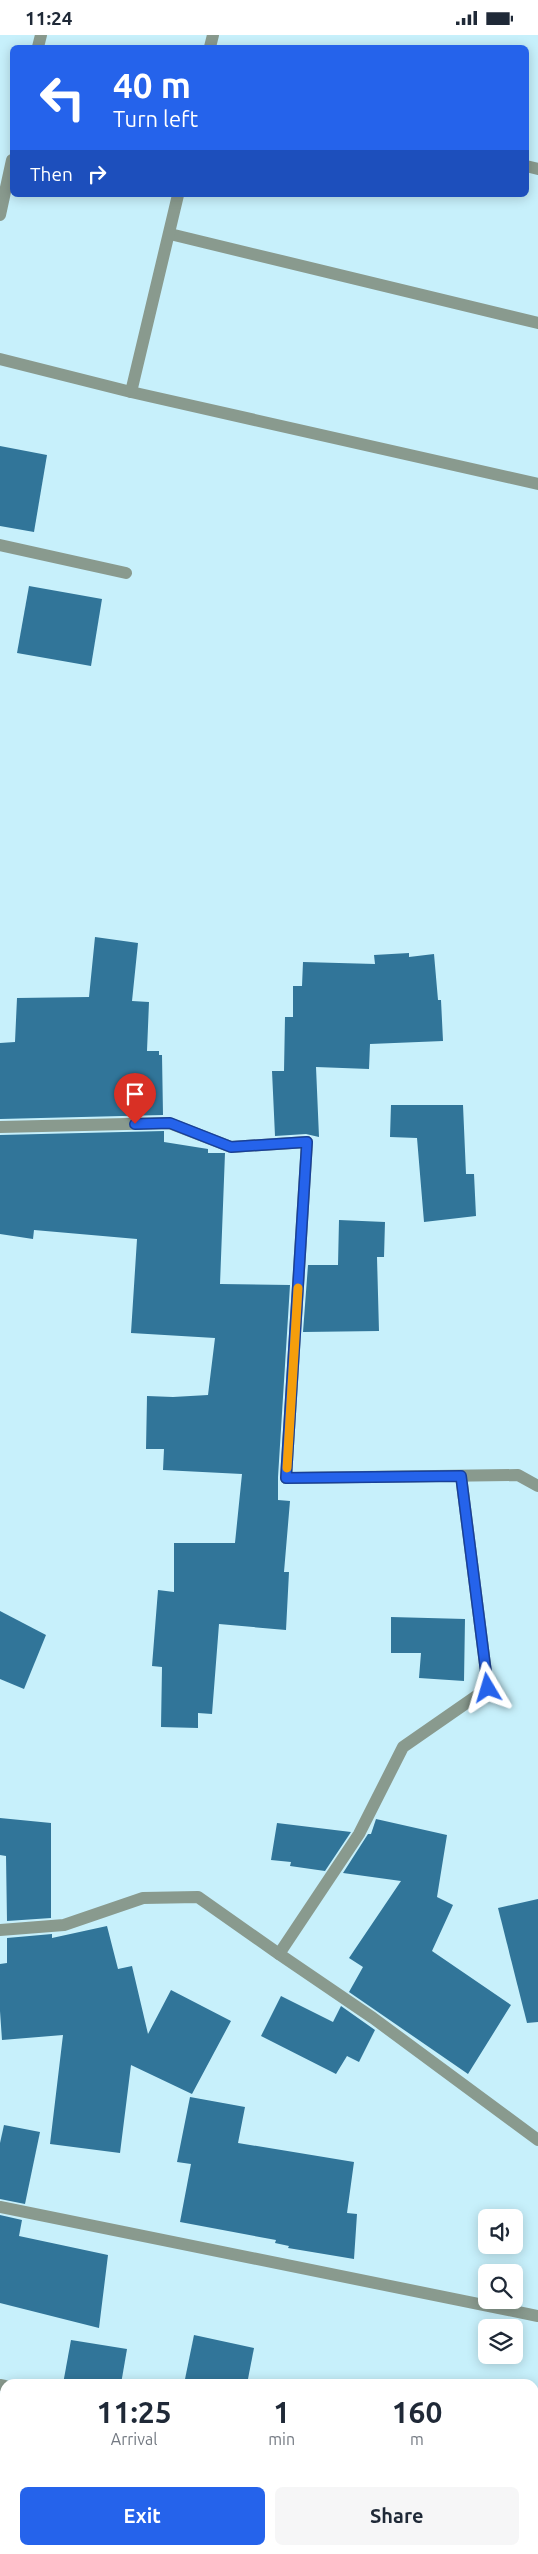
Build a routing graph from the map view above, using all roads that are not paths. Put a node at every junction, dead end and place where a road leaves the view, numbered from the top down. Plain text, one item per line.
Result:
1 (10, 168) edge
2 (178, 197) edge
3 (0, 215) edge
4 (170, 234) junction
5 (538, 323) edge
6 (0, 359) edge
7 (131, 392) junction
8 (538, 484) edge
9 (0, 545) edge
10 (126, 573) dead end
11 (0, 1127) edge
12 (461, 1476) junction
13 (538, 1486) edge
14 (0, 1930) edge
15 (279, 1954) junction
16 (538, 2140) edge
17 (0, 2207) edge
18 (538, 2316) edge

1 - 3 street
2 - 4 street
4 - 5 street
4 - 7 street
6 - 7 street
7 - 8 street
9 - 10 street
11 - 12 street
12 - 13 street
12 - 15 street
14 - 15 street
15 - 16 street
17 - 18 street

